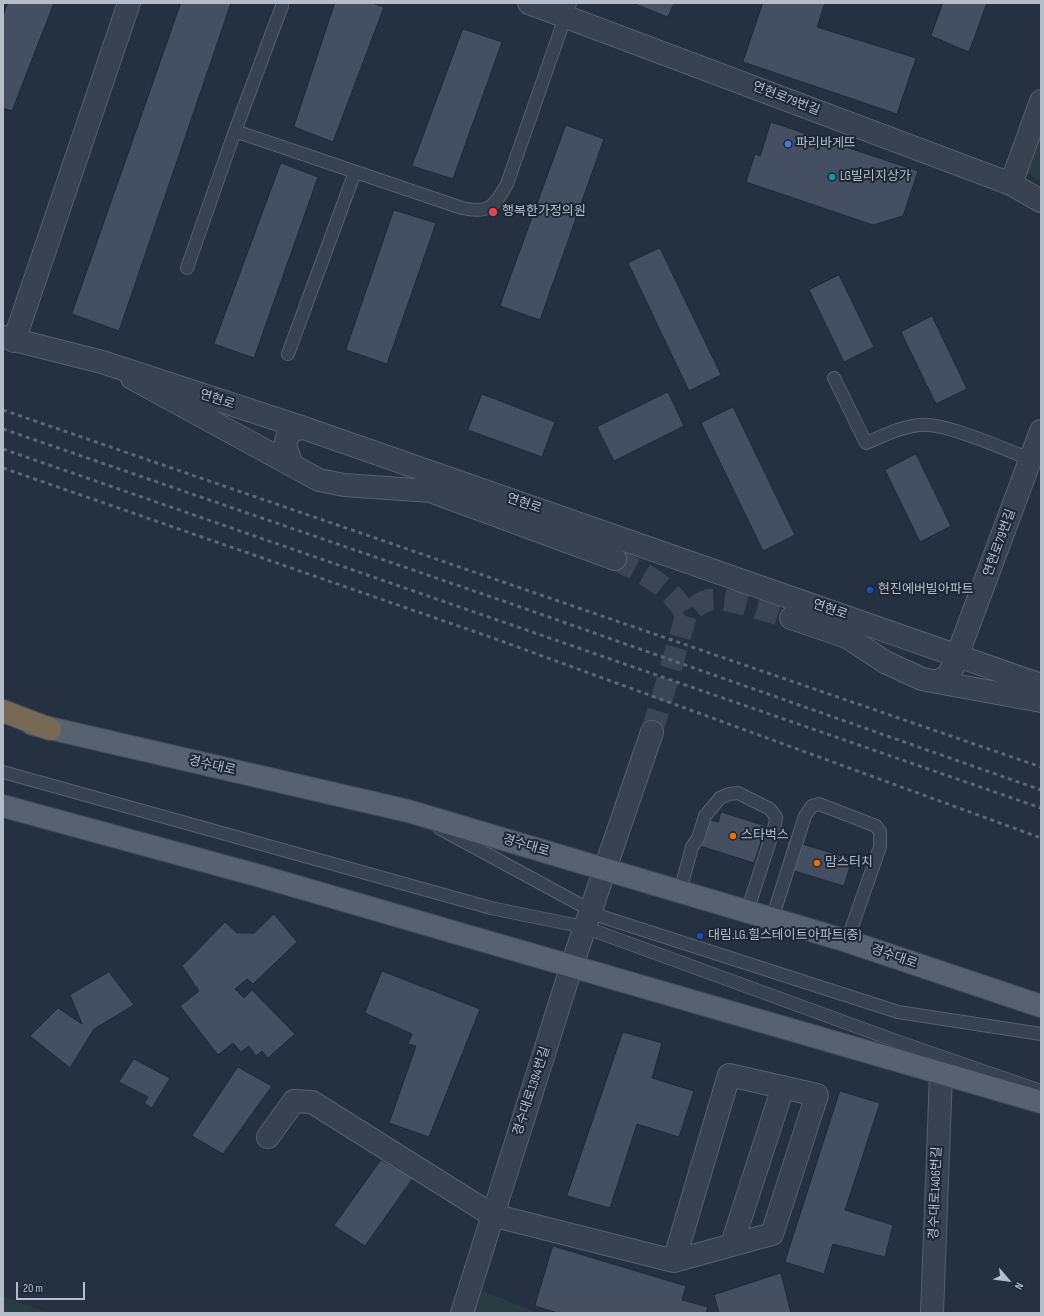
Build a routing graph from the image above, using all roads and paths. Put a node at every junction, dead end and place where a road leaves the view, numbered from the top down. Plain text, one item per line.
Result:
1 (129, 3) edge
2 (529, 3) edge
3 (282, 6) dead end
4 (567, 9) edge
5 (1041, 100) edge
6 (235, 131) junction
7 (355, 172) junction
8 (1012, 184) junction
9 (1041, 201) edge
10 (187, 268) dead end
11 (8, 339) edge
12 (288, 354) dead end
13 (102, 362) junction
14 (834, 378) dead end
15 (301, 427) junction
16 (1041, 431) edge
17 (1030, 459) junction
18 (292, 465) junction
19 (615, 559) tunnel mouth
20 (791, 618) tunnel mouth
21 (957, 654) junction
22 (937, 682) junction
23 (1041, 685) edge
24 (1041, 701) edge
25 (3, 707) edge
26 (3, 712) edge
27 (3, 716) edge
28 (50, 729) junction
29 (652, 732) tunnel mouth
30 (3, 772) edge
31 (3, 806) edge
32 (408, 811) junction
33 (605, 870) junction
34 (680, 891) junction
35 (747, 912) junction
36 (587, 919) junction
37 (772, 919) junction
38 (847, 941) junction
39 (572, 965) junction
40 (1041, 1006) edge
41 (1041, 1034) edge
42 (941, 1074) junction
43 (783, 1087) junction
44 (1041, 1091) edge
45 (1041, 1102) edge
46 (268, 1137) dead end
47 (492, 1215) junction
48 (732, 1244) junction
49 (674, 1261) junction
50 (462, 1313) edge
51 (932, 1313) edge

1 - 11 street
2 - 4 street, 연현로79번길
3 - 6 lane
4 - 7 lane
4 - 8 street, 연현로79번길
5 - 8 street
6 - 7 lane
6 - 10 lane
7 - 12 lane
8 - 9 street, 연현로79번길
11 - 13 street, 연현로
13 - 15 street, 연현로
13 - 18 street
14 - 17 lane
15 - 18 street
15 - 21 street, 연현로
16 - 17 street, 연현로79번길
17 - 21 street, 연현로79번길
18 - 19 street
20 - 22 street
21 - 22 street, 연현로79번길
21 - 23 street, 연현로
22 - 24 street
25 - 28 main road
26 - 28 highway
27 - 28 main road, 경수대로
28 - 32 main road, 경수대로
29 - 33 street, 경수대로1394번길
30 - 36 lane
31 - 39 main road
32 - 33 main road, 경수대로
32 - 36 lane
33 - 34 main road, 경수대로
33 - 36 street, 경수대로1394번길
34 - 35 main road, 경수대로
34 - 35 lane
35 - 37 main road, 경수대로
36 - 39 street, 경수대로1394번길
36 - 41 lane
36 - 44 lane
37 - 38 main road, 경수대로
37 - 38 lane
38 - 40 main road, 경수대로
39 - 42 main road
39 - 47 street, 경수대로1394번길
42 - 45 main road
42 - 51 street, 경수대로1406번길
43 - 48 street
43 - 48 street
43 - 49 street
46 - 47 street
47 - 49 street
47 - 50 street, 경수대로1394번길
48 - 49 street

